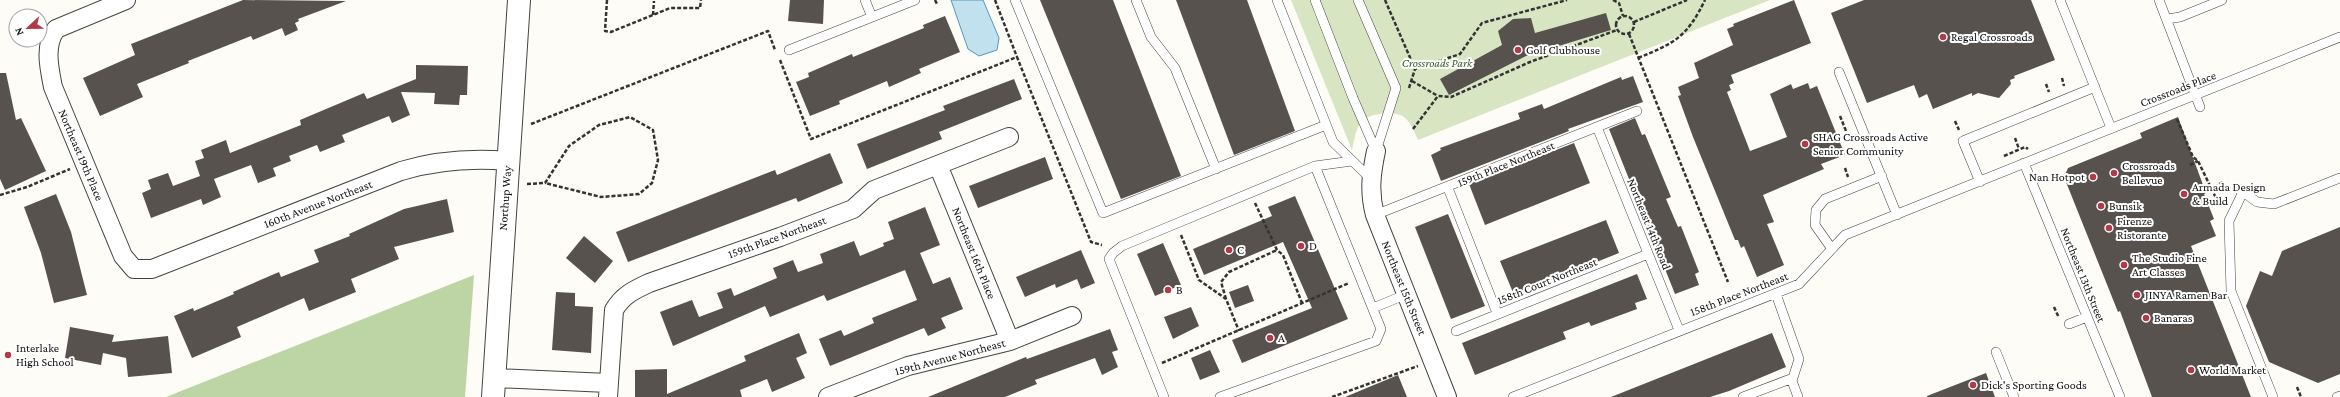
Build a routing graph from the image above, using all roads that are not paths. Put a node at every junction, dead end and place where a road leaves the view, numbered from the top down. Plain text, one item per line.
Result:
1 (126, 0) edge
2 (519, 0) edge
3 (865, 0) edge
4 (915, 0) edge
5 (1015, 0) edge
6 (1136, 0) edge
7 (1277, 0) edge
8 (1315, 0) edge
9 (1358, 0) edge
10 (2060, 0) edge
11 (2159, 0) edge
12 (2222, 0) edge
13 (872, 17) junction
14 (2167, 19) junction
15 (2340, 37) edge
16 (789, 50) dead end
17 (1839, 72) dead end
18 (2095, 87) junction
19 (2196, 95) junction
20 (2200, 107) dead end
21 (1637, 111) dead end
22 (1326, 125) junction
23 (1597, 127) junction
24 (2111, 128) junction
25 (1009, 137) dead end
26 (1376, 151) junction
27 (507, 161) junction
28 (1352, 161) junction
29 (2024, 163) junction
30 (938, 165) junction
31 (1315, 166) junction
32 (1216, 169) junction
33 (1882, 176) junction
34 (1370, 178) junction
35 (2340, 178) edge
36 (1980, 182) junction
37 (1448, 188) junction
38 (1375, 215) junction
39 (1897, 215) junction
40 (1832, 249) junction
41 (1648, 254) junction
42 (134, 269) joint
43 (1407, 294) junction
44 (1776, 294) junction
45 (1373, 308) junction
46 (1497, 313) junction
47 (1072, 316) dead end
48 (2087, 317) junction
49 (2069, 324) dead end
50 (1679, 330) junction
51 (1456, 331) dead end
52 (1010, 341) junction
53 (1996, 352) dead end
54 (1793, 378) junction
55 (493, 388) edge
56 (608, 390) edge
57 (2340, 396) edge
58 (828, 397) edge
59 (1164, 397) edge
60 (1220, 397) edge
61 (1447, 397) edge
62 (1513, 397) edge
63 (1742, 397) edge
64 (1798, 397) edge
65 (2014, 397) edge
66 (2120, 397) edge
67 (2273, 397) edge
68 (2336, 397) edge

1 - 42 street, Northeast 19th Place
2 - 27 street, Northup Way
3 - 13 lane
4 - 13 lane
5 - 32 lane
6 - 32 lane
7 - 22 lane
8 - 26 lane
9 - 26 lane
10 - 18 lane
11 - 14 lane
12 - 14 lane
13 - 16 lane
14 - 19 lane
15 - 19 lane, Crossroads Place
17 - 33 lane
18 - 24 lane
18 - 36 lane
19 - 20 lane
19 - 24 lane, Crossroads Place
21 - 23 lane, 159th Place Northeast
22 - 28 lane
22 - 32 lane
23 - 37 lane, 159th Place Northeast
23 - 41 lane, Northeast 14th Road
24 - 29 lane, Crossroads Place
25 - 30 street, 159th Place Northeast
26 - 34 street, Northeast 15th Street
27 - 42 street, 160th Avenue Northeast
27 - 55 street, Northup Way
28 - 31 lane
28 - 34 lane
29 - 36 lane, 158th Place Northeast
29 - 48 lane, Northeast 13th Street
30 - 52 street, Northeast 16th Place
30 - 56 street, 159th Place Northeast
31 - 45 lane
31 - 59 lane
33 - 39 lane
33 - 40 lane
34 - 38 street, Northeast 15th Street
35 - 67 lane
36 - 39 lane, 158th Place Northeast
37 - 38 lane, 159th Place Northeast
37 - 46 lane
38 - 43 street, Northeast 15th Street
39 - 40 lane, 158th Place Northeast
40 - 44 lane, 158th Place Northeast
41 - 46 lane, 158th Court Northeast
41 - 50 lane, Northeast 14th Road
43 - 45 lane
43 - 61 street, Northeast 15th Street
44 - 50 lane, 158th Place Northeast
44 - 54 lane
45 - 60 lane
46 - 51 lane, 158th Court Northeast
47 - 52 street, 159th Avenue Northeast
48 - 49 lane
48 - 66 lane, Northeast 13th Street
50 - 62 lane, 158th Place Northeast
52 - 58 street, 159th Avenue Northeast
53 - 65 lane
54 - 63 lane
54 - 64 lane
55 - 56 street
57 - 68 lane

